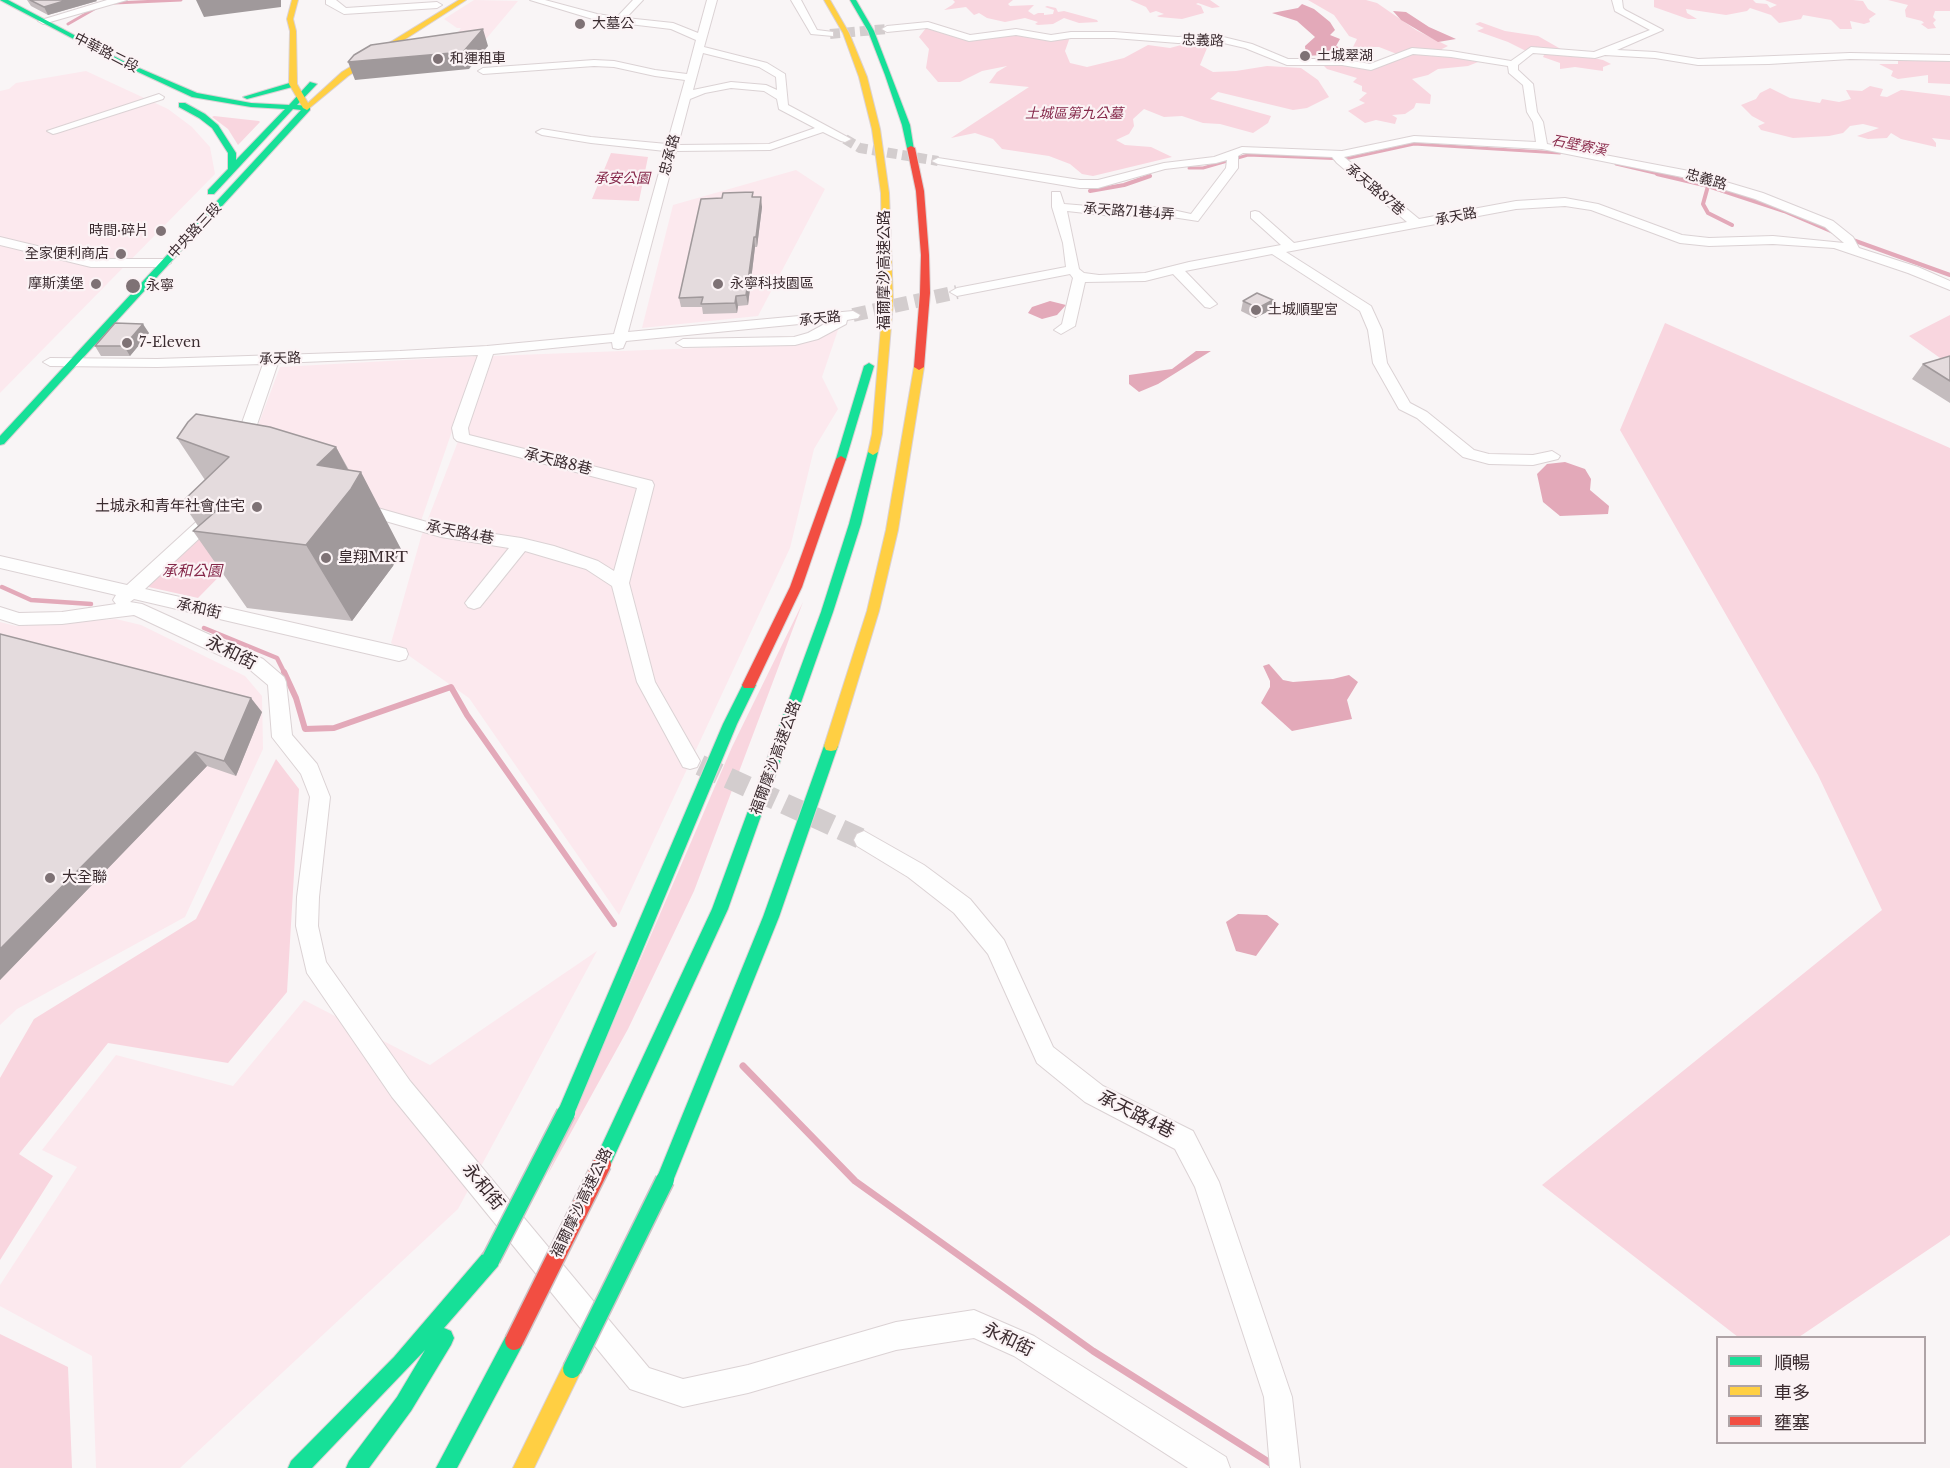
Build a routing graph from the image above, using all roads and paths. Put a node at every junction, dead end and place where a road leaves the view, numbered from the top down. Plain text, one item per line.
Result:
1 (3, 0) edge
2 (122, 0) edge
3 (295, 0) edge
4 (331, 0) edge
5 (463, 0) edge
6 (535, 0) edge
7 (638, 0) edge
8 (712, 0) edge
9 (796, 0) edge
10 (827, 0) edge
11 (853, 0) edge
12 (1617, 0) edge
13 (442, 3) edge
14 (564, 3) edge
15 (620, 19) junction
16 (43, 21) junction
17 (887, 29) tunnel mouth
18 (830, 34) tunnel mouth
19 (700, 43) junction
20 (1607, 52) junction
21 (1950, 58) edge
22 (1513, 64) junction
23 (483, 71) dead end
24 (690, 77) junction
25 (292, 84) junction
26 (141, 88) dead end
27 (159, 97) junction
28 (685, 97) junction
29 (782, 97) junction
30 (213, 99) junction
31 (182, 105) junction
32 (296, 109) junction
33 (824, 128) junction
34 (53, 131) dead end
35 (542, 132) dead end
36 (845, 139) tunnel mouth
37 (1542, 146) junction
38 (672, 148) junction
39 (1338, 157) junction
40 (1232, 158) junction
41 (938, 161) tunnel mouth
42 (232, 170) junction
43 (1059, 181) junction
44 (202, 202) dead end
45 (1059, 207) junction
46 (1255, 215) dead end
47 (1417, 224) junction
48 (0, 241) edge
49 (1852, 245) junction
50 (1292, 248) junction
51 (1276, 251) junction
52 (154, 252) dead end
53 (165, 263) junction
54 (138, 269) junction
55 (1176, 269) junction
56 (1077, 274) junction
57 (1950, 286) edge
58 (957, 292) tunnel mouth
59 (1210, 304) dead end
60 (887, 314) junction
61 (798, 321) junction
62 (1060, 330) dead end
63 (619, 341) junction
64 (768, 342) junction
65 (63, 348) dead end
66 (487, 350) junction
67 (272, 360) junction
68 (74, 362) junction
69 (45, 367) joint
70 (0, 442) edge
71 (1552, 456) dead end
72 (236, 463) edge
73 (221, 498) edge
74 (345, 504) edge
75 (521, 544) junction
76 (0, 562) edge
77 (620, 583) junction
78 (121, 602) junction
79 (474, 603) dead end
80 (0, 613) edge
81 (399, 654) dead end
82 (690, 761) tunnel mouth
83 (864, 840) tunnel mouth
84 (491, 1259) junction
85 (1284, 1460) edge
86 (298, 1468) edge
87 (356, 1468) edge
88 (446, 1468) edge
89 (523, 1468) edge
90 (1215, 1468) edge

1 - 16 main road, 中華路二段
2 - 16 street
3 - 25 main road
4 - 13 street
5 - 32 main road
6 - 14 street
7 - 15 street
8 - 19 street, 忠承路
9 - 18 street
10 - 60 main road, 福爾摩沙高速公路
11 - 89 main road, bridge
12 - 20 street
13 - 32 main road
14 - 15 street
15 - 19 street
16 - 30 main road, 中華路二段
17 - 22 street, 忠義路
19 - 24 street, 忠承路
19 - 29 street
20 - 21 street
20 - 22 street
22 - 37 street
23 - 24 street
24 - 28 street, 忠承路
25 - 30 main road
25 - 32 main road
26 - 27 main road, 中華路二段
27 - 31 main road, 中華路二段
27 - 34 street
28 - 29 street
28 - 38 street, 忠承路
29 - 33 street
30 - 32 main road
31 - 32 main road
31 - 42 main road
32 - 42 main road, 中央路三段
32 - 53 main road, 中央路三段
33 - 36 street
33 - 38 street
35 - 38 street
37 - 39 street, 忠義路
37 - 49 street, 忠義路
38 - 63 street, 忠承路
39 - 40 street, 忠義路
39 - 47 street, 承天路87巷
40 - 43 street, 忠義路
40 - 45 street, 承天路71巷4弄
41 - 43 street, 忠義路
42 - 44 main road, 中央路三段
43 - 45 street
45 - 56 street
46 - 50 street
47 - 49 street, 承天路
47 - 50 street, 承天路
48 - 54 street
49 - 57 street, 承天路
50 - 51 street, 承天路
51 - 55 street, 承天路
51 - 71 street
52 - 54 main road, 中央路三段
53 - 54 street
53 - 68 main road, 中央路三段
55 - 56 street, 承天路
55 - 59 street
56 - 58 street, 承天路
56 - 62 street
60 - 84 main road, bridge
60 - 88 main road, 福爾摩沙高速公路, bridge
61 - 63 street, 承天路
61 - 64 street
61 - 64 street, 承天路
63 - 64 street, 承天路
63 - 66 street, 承天路
65 - 69 main road
66 - 67 street, 承天路
66 - 77 street, 承天路8巷
67 - 68 street, 承天路
67 - 72 street
68 - 69 street, 承天路
68 - 70 main road, 中央路三段
73 - 78 street
74 - 75 street, 承天路4巷
75 - 77 street, 承天路4巷
75 - 79 street
76 - 78 street, 承和街
77 - 82 street
78 - 80 street, 永和街
78 - 81 street, 承和街
78 - 90 street, 永和街
83 - 85 street, 承天路4巷
84 - 86 main road
84 - 87 main road

